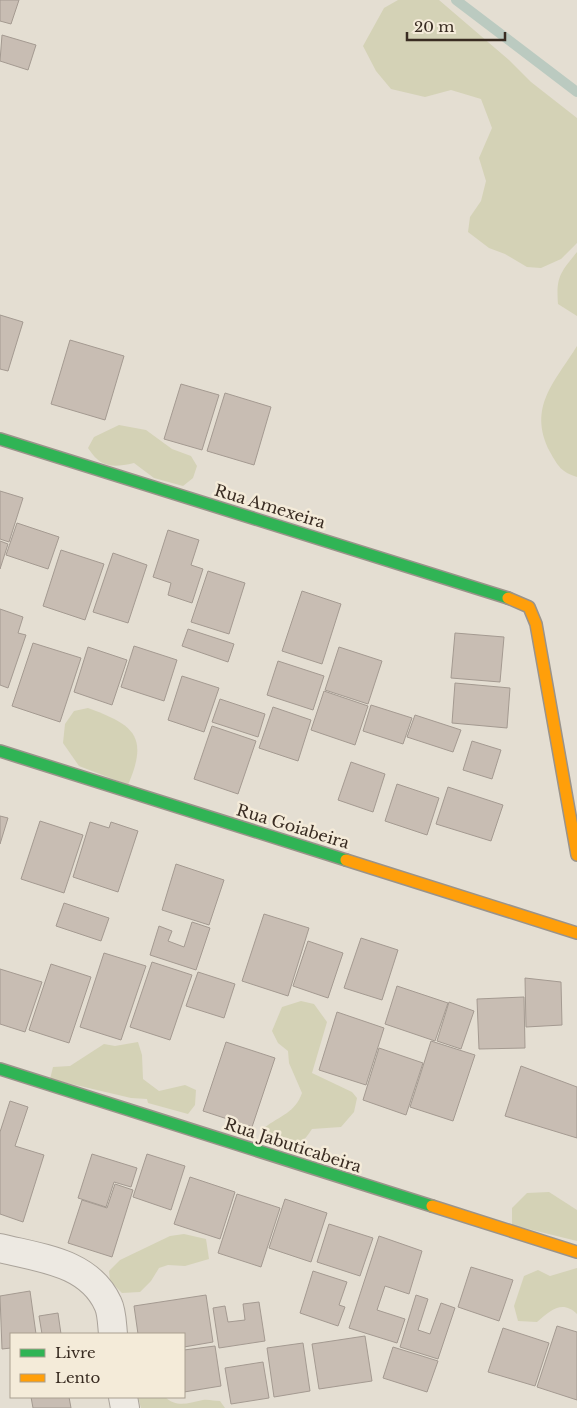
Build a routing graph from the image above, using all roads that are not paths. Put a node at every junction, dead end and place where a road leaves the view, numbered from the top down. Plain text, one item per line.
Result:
1 (0, 439) edge
2 (0, 751) edge
3 (577, 855) edge
4 (577, 932) edge
5 (0, 1069) edge
6 (0, 1248) edge
7 (577, 1252) edge
8 (114, 1333) edge

1 - 3 street, Rua Amexeira
2 - 4 street, Rua Goiabeira
5 - 7 street, Rua Jabuticabeira
6 - 8 street

